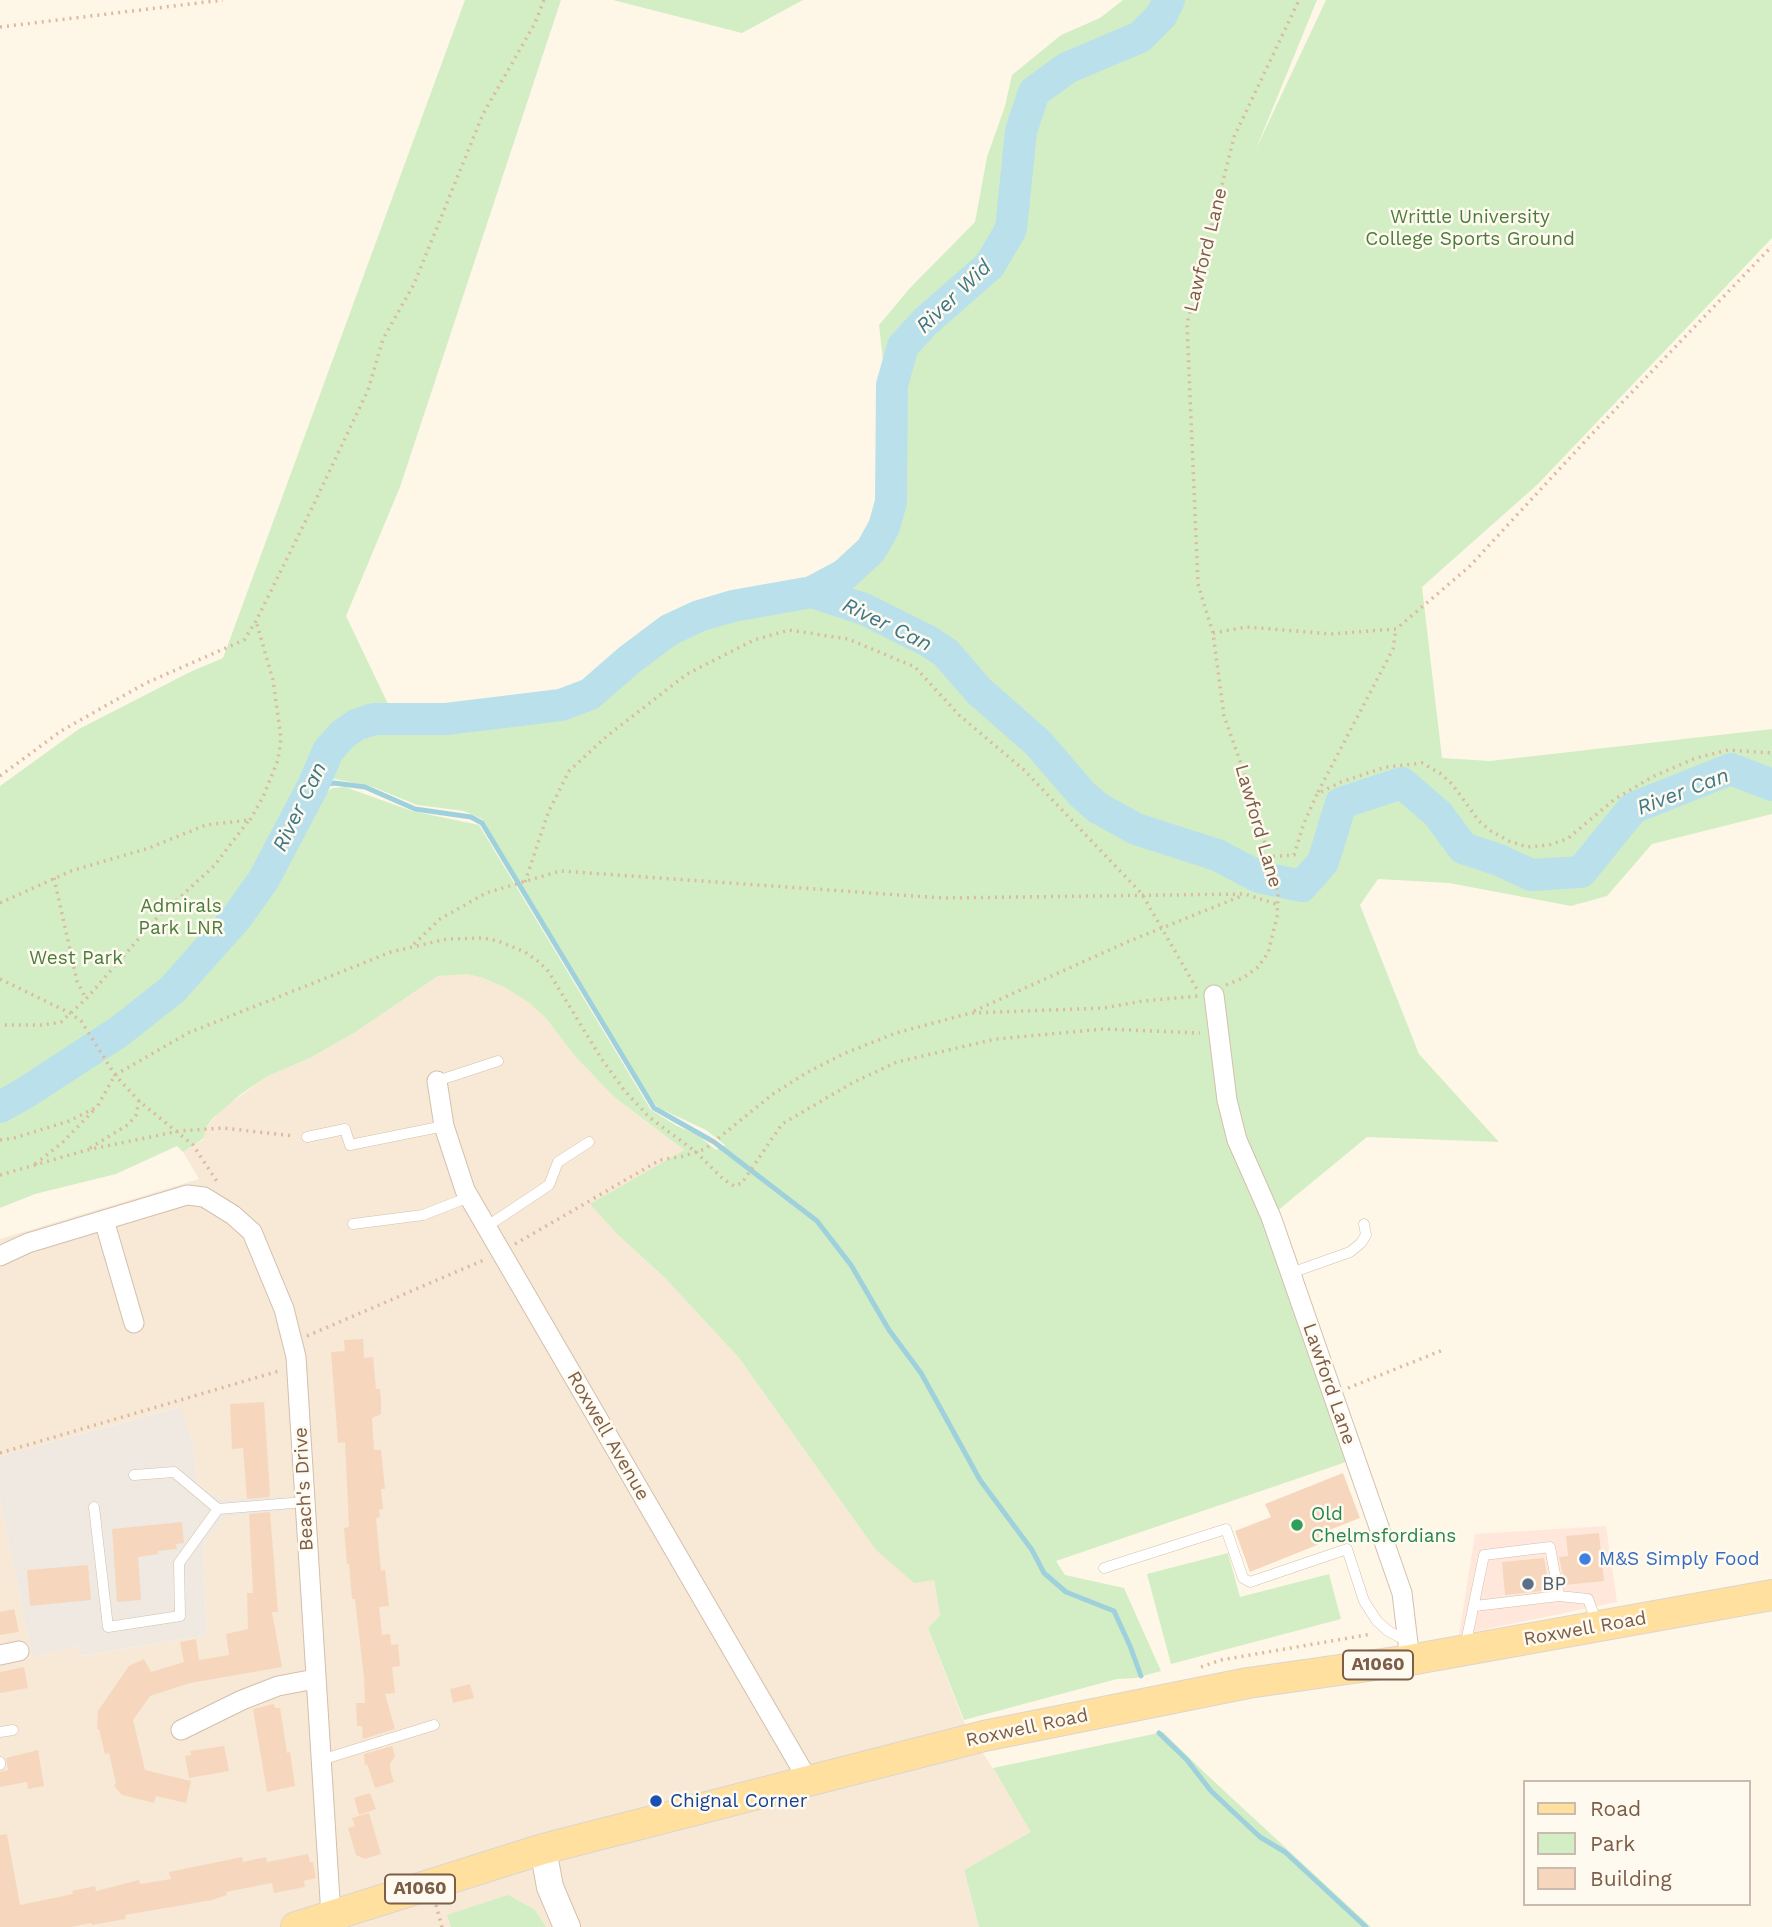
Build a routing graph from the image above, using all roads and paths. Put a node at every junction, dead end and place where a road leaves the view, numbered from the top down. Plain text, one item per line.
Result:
1 (223, 0) edge
2 (544, 0) edge
3 (1298, 0) edge
4 (0, 27) edge
5 (1772, 246) edge
6 (256, 621) junction
7 (1396, 629) junction
8 (1213, 633) junction
9 (1772, 753) edge
10 (0, 776) edge
11 (1317, 794) junction
12 (249, 820) junction
13 (1266, 857) junction
14 (54, 878) junction
15 (525, 881) junction
16 (1142, 894) junction
17 (1245, 894) junction
18 (0, 904) edge
19 (1277, 904) junction
20 (1163, 928) junction
21 (413, 946) junction
22 (0, 979) edge
23 (1214, 995) joint
24 (86, 999) junction
25 (70, 1013) junction
26 (971, 1013) junction
27 (0, 1025) edge
28 (1217, 1034) junction
29 (498, 1062) dead end
30 (115, 1075) junction
31 (437, 1081) joint
32 (139, 1101) junction
33 (97, 1107) junction
34 (444, 1126) junction
35 (179, 1131) junction
36 (307, 1137) joint
37 (0, 1140) edge
38 (589, 1142) dead end
39 (87, 1150) junction
40 (696, 1152) junction
41 (34, 1165) junction
42 (0, 1175) edge
43 (469, 1197) junction
44 (233, 1215) junction
45 (104, 1220) junction
46 (353, 1224) dead end
47 (1364, 1224) dead end
48 (486, 1227) junction
49 (0, 1256) edge
50 (1291, 1273) junction
51 (134, 1323) dead end
52 (1443, 1350) dead end
53 (296, 1357) junction
54 (1333, 1394) junction
55 (0, 1453) edge
56 (134, 1475) dead end
57 (305, 1502) junction
58 (93, 1507) dead end
59 (218, 1509) junction
60 (1104, 1569) dead end
61 (1772, 1595) edge
62 (1559, 1596) junction
63 (1475, 1606) junction
64 (1598, 1627) junction
65 (1464, 1650) junction
66 (1409, 1651) junction
67 (315, 1679) junction
68 (434, 1725) dead end
69 (13, 1730) dead end
70 (181, 1730) dead end
71 (0, 1732) edge
72 (321, 1760) junction
73 (808, 1780) junction
74 (544, 1849) junction
75 (331, 1916) junction
76 (296, 1927) edge
77 (567, 1927) edge

1 - 4 path
2 - 6 path
3 - 8 path, Lawford Lane
5 - 7 path
6 - 10 path
6 - 12 path
7 - 8 path
7 - 11 path
8 - 13 path, Lawford Lane
9 - 11 path
11 - 13 path
12 - 14 path
12 - 24 path
13 - 19 path, Lawford Lane
14 - 18 path
14 - 24 path
15 - 16 path
15 - 16 path
15 - 21 path
16 - 17 path
16 - 20 path
17 - 19 path
17 - 20 path
19 - 23 path, Lawford Lane
20 - 26 path
20 - 26 path
21 - 30 path
21 - 40 path
22 - 25 path
23 - 28 street, Lawford Lane
24 - 25 path
25 - 27 path
25 - 30 path
26 - 40 path
28 - 40 path
28 - 50 street, Lawford Lane
29 - 31 lane
30 - 32 path
30 - 33 path
31 - 34 street, Roxwell Avenue
32 - 35 path
32 - 39 path
33 - 37 path
33 - 41 path
34 - 36 lane
34 - 43 street, Roxwell Avenue
35 - 36 path
35 - 39 path
35 - 44 path
38 - 48 lane
39 - 41 path
41 - 42 path
43 - 46 lane
43 - 48 street, Roxwell Avenue
44 - 45 street, Beach's Drive
44 - 53 street, Beach's Drive
45 - 49 street, Beach's Drive
45 - 51 street
47 - 50 lane
48 - 73 street, Roxwell Avenue
50 - 54 street, Lawford Lane
52 - 54 path
53 - 55 path
53 - 57 street, Beach's Drive
54 - 66 street, Lawford Lane
56 - 59 lane
57 - 59 lane
57 - 67 street, Beach's Drive
58 - 59 lane
60 - 66 lane
61 - 64 main road, Roxwell Road / A1060
62 - 63 lane
62 - 63 lane
62 - 64 lane
63 - 65 lane
64 - 65 main road, Roxwell Road / A1060
65 - 66 main road, Roxwell Road / A1060
66 - 73 main road, Roxwell Road / A1060
67 - 70 street
67 - 72 street, Beach's Drive
68 - 72 lane
69 - 71 lane
72 - 75 street, Beach's Drive
73 - 74 main road, Roxwell Road / A1060
74 - 75 main road, Roxwell Road / A1060
74 - 77 street
75 - 76 main road, Roxwell Road / A1060

